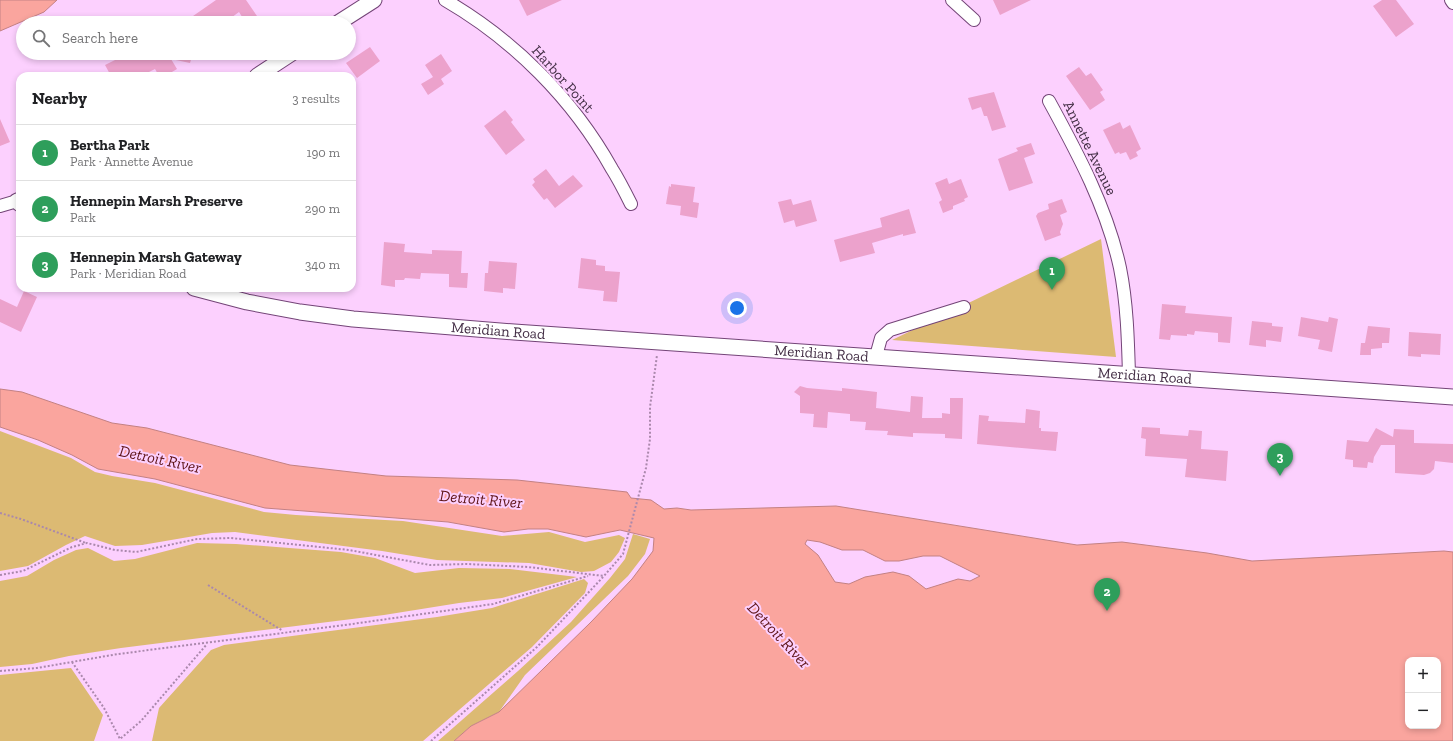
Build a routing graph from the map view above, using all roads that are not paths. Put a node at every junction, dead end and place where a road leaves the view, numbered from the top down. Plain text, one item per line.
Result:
1 (374, 0) edge
2 (445, 0) edge
3 (952, 0) edge
4 (1451, 0) edge
5 (1453, 3) edge
6 (349, 16) edge
7 (974, 20) dead end
8 (281, 60) edge
9 (263, 72) edge
10 (1048, 101) dead end
11 (16, 203) edge
12 (630, 204) dead end
13 (0, 206) edge
14 (209, 292) edge
15 (964, 306) dead end
16 (876, 356) junction
17 (1129, 374) junction
18 (1453, 397) edge

1 - 6 street
2 - 12 street, Harbor Point
3 - 7 street
4 - 5 street
8 - 9 street
10 - 17 street, Annette Avenue
11 - 13 street
14 - 16 street, Meridian Road
15 - 16 street
16 - 17 street, Meridian Road
17 - 18 street, Meridian Road

